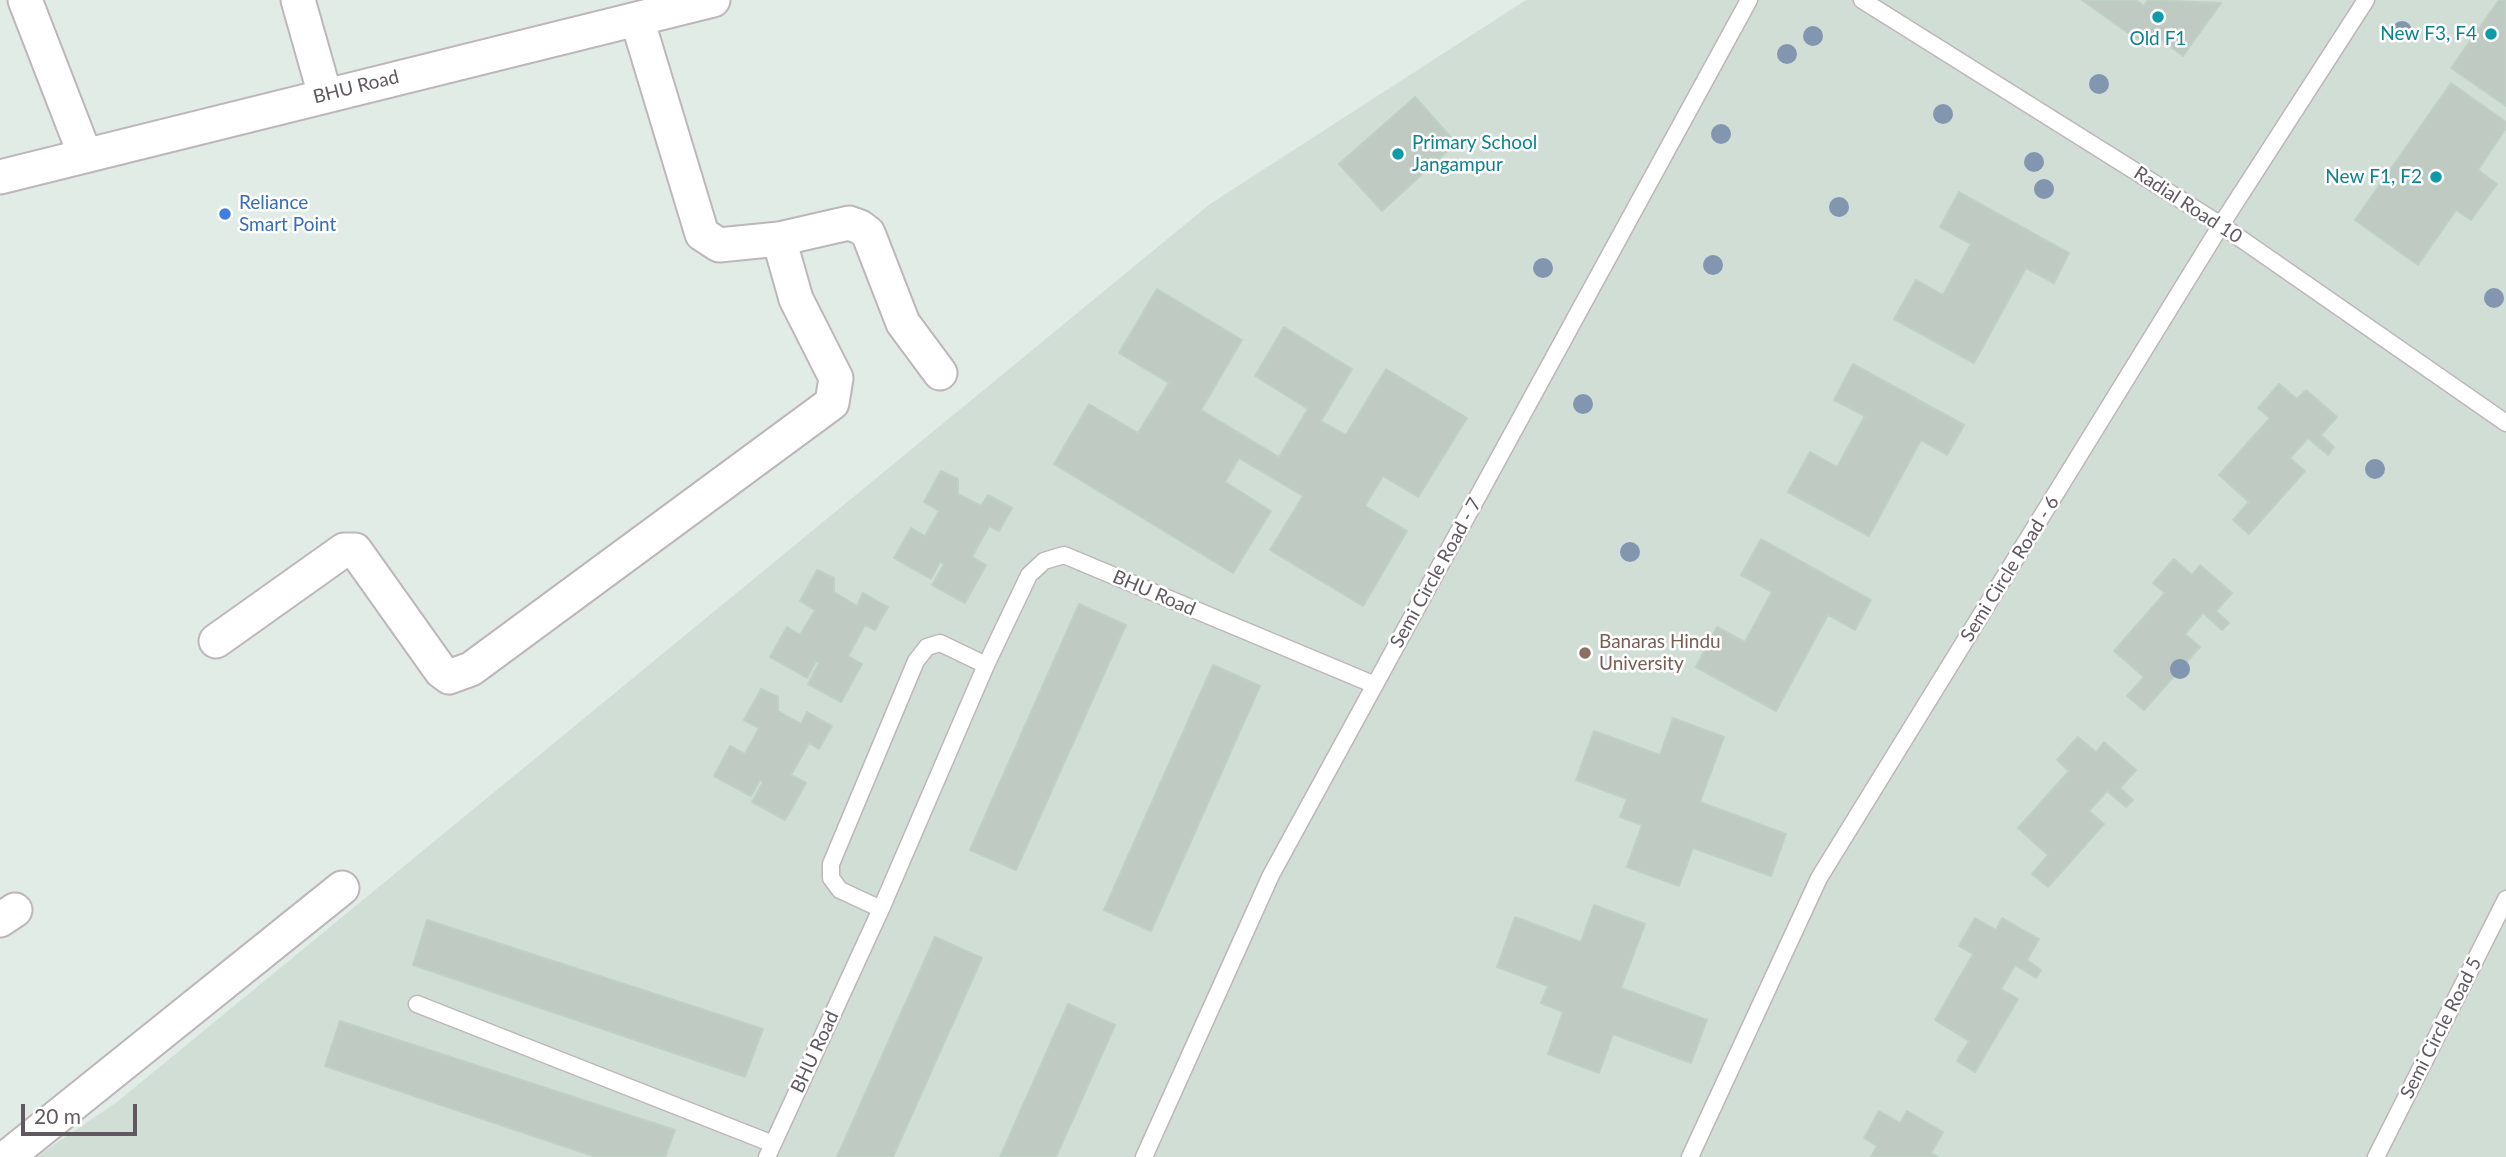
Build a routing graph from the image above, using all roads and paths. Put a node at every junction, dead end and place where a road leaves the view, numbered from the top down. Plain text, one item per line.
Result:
1 (25, 0) edge
2 (298, 0) edge
3 (1749, 0) edge
4 (1862, 0) edge
5 (2365, 0) edge
6 (704, 1) edge
7 (637, 19) junction
8 (325, 95) junction
9 (85, 155) junction
10 (0, 177) edge
11 (2221, 225) junction
12 (779, 239) junction
13 (940, 373) dead end
14 (2506, 423) edge
15 (216, 641) dead end
16 (986, 666) junction
17 (1375, 685) junction
18 (342, 888) dead end
19 (2506, 900) edge
20 (881, 909) junction
21 (417, 1004) dead end
22 (770, 1151) edge
23 (7, 1157) edge
24 (1144, 1157) edge
25 (1690, 1157) edge
26 (2376, 1157) edge

1 - 9 street
2 - 8 street
3 - 17 lane, Semi Circle Road - 7
4 - 11 lane, Radial Road 10
5 - 11 lane, Semi Circle Road - 6
6 - 7 street, BHU Road
7 - 8 street, BHU Road
7 - 12 street
8 - 9 street, BHU Road
9 - 10 street, BHU Road
11 - 14 lane, Radial Road 10
11 - 25 lane, Semi Circle Road - 6
12 - 13 street
12 - 15 street
16 - 17 lane, BHU Road
16 - 20 lane, BHU Road
16 - 20 lane
17 - 24 lane, Semi Circle Road - 7
18 - 23 street
19 - 26 lane, Semi Circle Road 5
20 - 22 lane, BHU Road
21 - 22 lane

